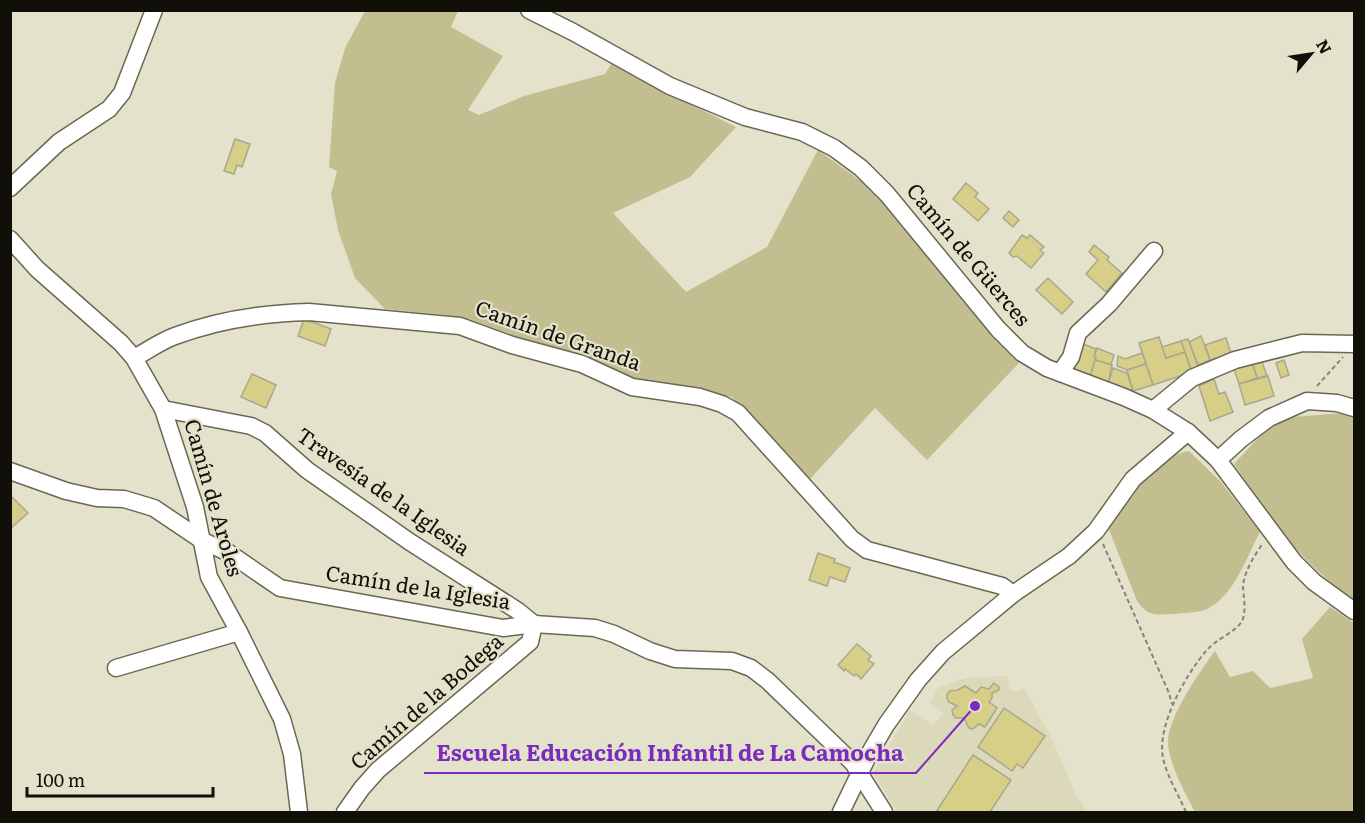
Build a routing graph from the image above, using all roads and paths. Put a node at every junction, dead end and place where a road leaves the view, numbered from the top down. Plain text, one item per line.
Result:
1 (154, 10) edge
2 (529, 10) edge
3 (10, 188) edge
4 (10, 239) edge
5 (1154, 251) dead end
6 (1352, 347) edge
7 (134, 358) junction
8 (1060, 373) junction
9 (1307, 401) junction
10 (1354, 408) edge
11 (163, 409) junction
12 (1153, 410) junction
13 (1188, 432) junction
14 (1218, 460) junction
15 (10, 471) edge
16 (1096, 531) junction
17 (1271, 531) junction
18 (203, 541) junction
19 (1013, 594) junction
20 (1354, 611) edge
21 (534, 624) junction
22 (239, 632) junction
23 (116, 668) dead end
24 (1172, 704) junction
25 (860, 772) junction
26 (299, 813) edge
27 (345, 813) edge
28 (842, 813) edge
29 (884, 813) edge
30 (1186, 813) edge

1 - 3 street
2 - 8 street, Camín de Güerces
4 - 7 street, Camín de Aroles
5 - 8 street
6 - 9 path
6 - 12 street
7 - 11 street, Camín de Aroles
7 - 19 street, Camín de Granda
8 - 12 street, Camín de Güerces
9 - 10 street
9 - 14 street
11 - 18 street, Camín de Aroles
11 - 21 street, Travesía de la Iglesia
12 - 13 street, Camín de Güerces
13 - 14 street, Camín de Güerces
13 - 16 street
14 - 17 street, Camín de Güerces
15 - 18 street, Camín de la Iglesia
16 - 19 street
16 - 24 path
17 - 20 street, Camín de Güerces
17 - 24 path
18 - 21 street, Camín de la Iglesia
18 - 22 street, Camín de Aroles
19 - 25 street
21 - 25 street, Camín de la Iglesia
21 - 27 street, Camín de la Bodega
22 - 23 street
22 - 26 street, Camín de Aroles
24 - 30 path
25 - 28 street
25 - 29 street, Camín de la Iglesia

